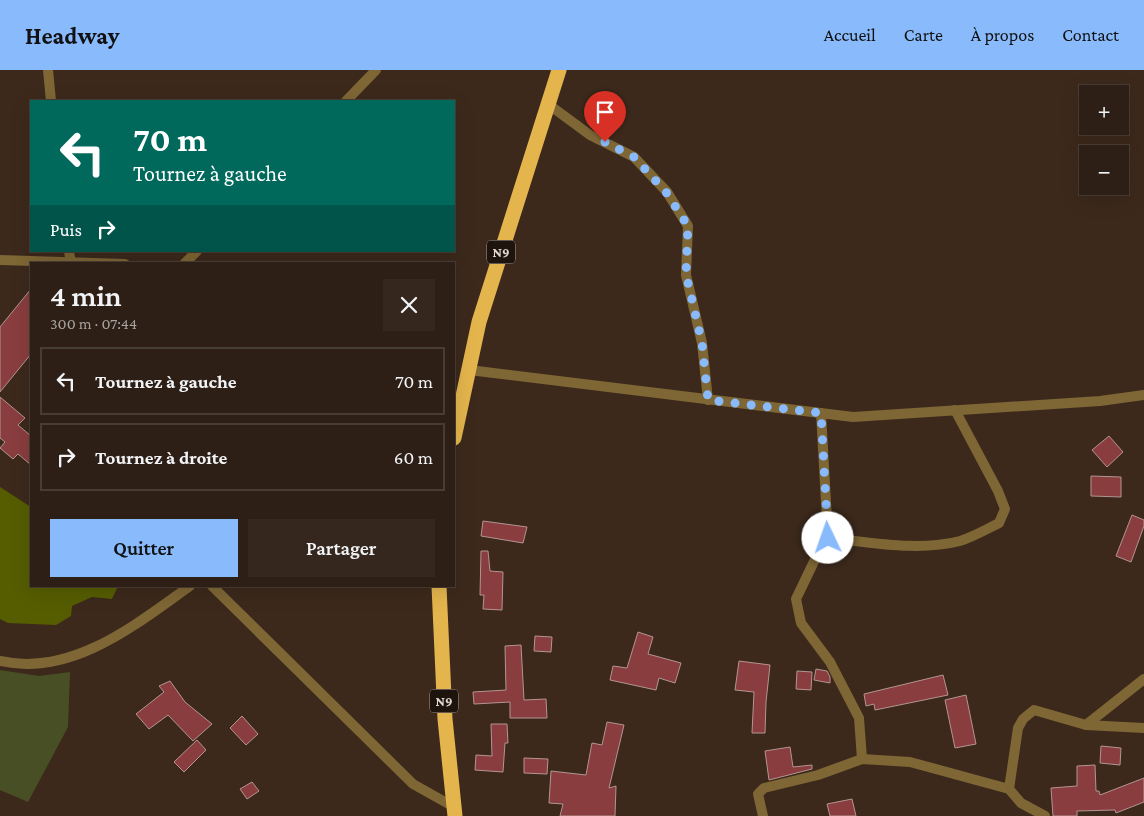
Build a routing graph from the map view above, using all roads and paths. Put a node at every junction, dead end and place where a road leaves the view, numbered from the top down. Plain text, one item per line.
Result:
1 (48, 70) edge
2 (376, 70) edge
3 (560, 70) edge
4 (51, 100) edge
5 (347, 100) edge
6 (548, 104) junction
7 (196, 252) edge
8 (0, 260) edge
9 (47, 262) edge
10 (186, 262) edge
11 (469, 370) junction
12 (1144, 395) edge
13 (708, 400) junction
14 (955, 410) junction
15 (821, 413) junction
16 (455, 433) edge
17 (828, 538) junction
18 (188, 587) edge
19 (213, 587) edge
20 (439, 587) edge
21 (0, 661) edge
22 (1144, 679) edge
23 (1086, 725) junction
24 (1144, 728) edge
25 (862, 759) junction
26 (1009, 789) junction
27 (454, 811) edge
28 (763, 816) edge
29 (1045, 816) edge

1 - 4 street
2 - 5 street
3 - 6 highway, N9
6 - 11 highway, N9
6 - 13 street
7 - 10 street
8 - 9 street
11 - 13 street
11 - 16 highway, N9
12 - 14 street
13 - 15 street
14 - 15 street
14 - 17 street
15 - 17 street
17 - 25 street
18 - 21 street
19 - 27 street
20 - 27 highway, N9
22 - 23 street
23 - 24 street
23 - 26 street
25 - 26 street
25 - 28 street
26 - 29 street

